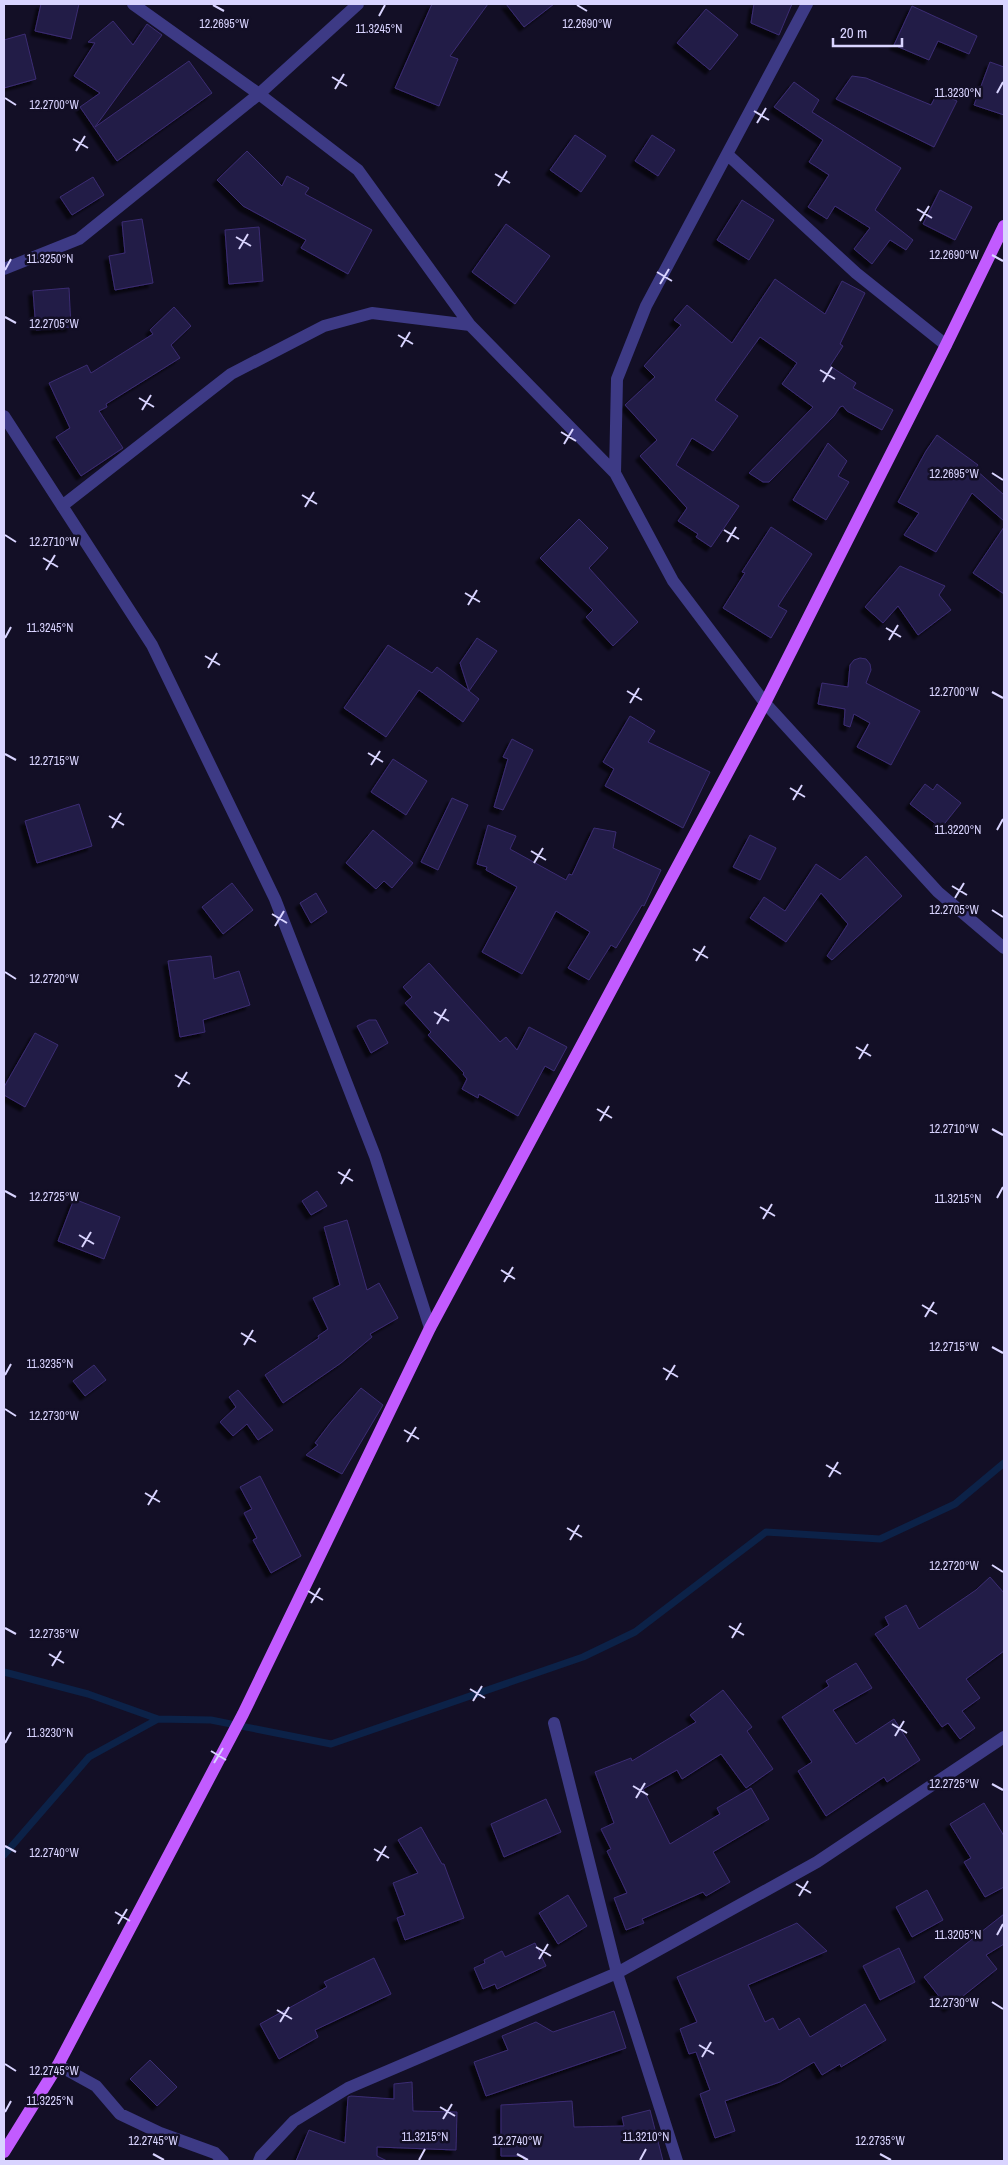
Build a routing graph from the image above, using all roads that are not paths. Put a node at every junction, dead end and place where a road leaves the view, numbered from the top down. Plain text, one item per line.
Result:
1 (133, 4) edge
2 (358, 4) edge
3 (807, 4) edge
4 (259, 94) junction
5 (728, 155) junction
6 (1004, 226) edge
7 (4, 269) edge
8 (470, 325) junction
9 (946, 345) junction
10 (4, 416) edge
11 (615, 473) junction
12 (62, 506) junction
13 (765, 704) junction
14 (1004, 948) edge
15 (430, 1328) junction
16 (554, 1724) dead end
17 (1004, 1737) edge
18 (617, 1973) junction
19 (58, 2065) junction
20 (4, 2152) edge
21 (223, 2161) edge
22 (259, 2161) edge
23 (677, 2161) edge

1 - 4 street
2 - 4 street
3 - 5 street
4 - 7 street
4 - 8 street
5 - 9 street
5 - 11 street
6 - 9 main road
8 - 11 street
8 - 12 street
9 - 13 main road
10 - 12 street
11 - 13 street
12 - 15 street
13 - 14 street
13 - 15 main road
15 - 19 main road
16 - 18 street
17 - 18 street
18 - 22 street
18 - 23 street
19 - 20 main road
19 - 21 street

